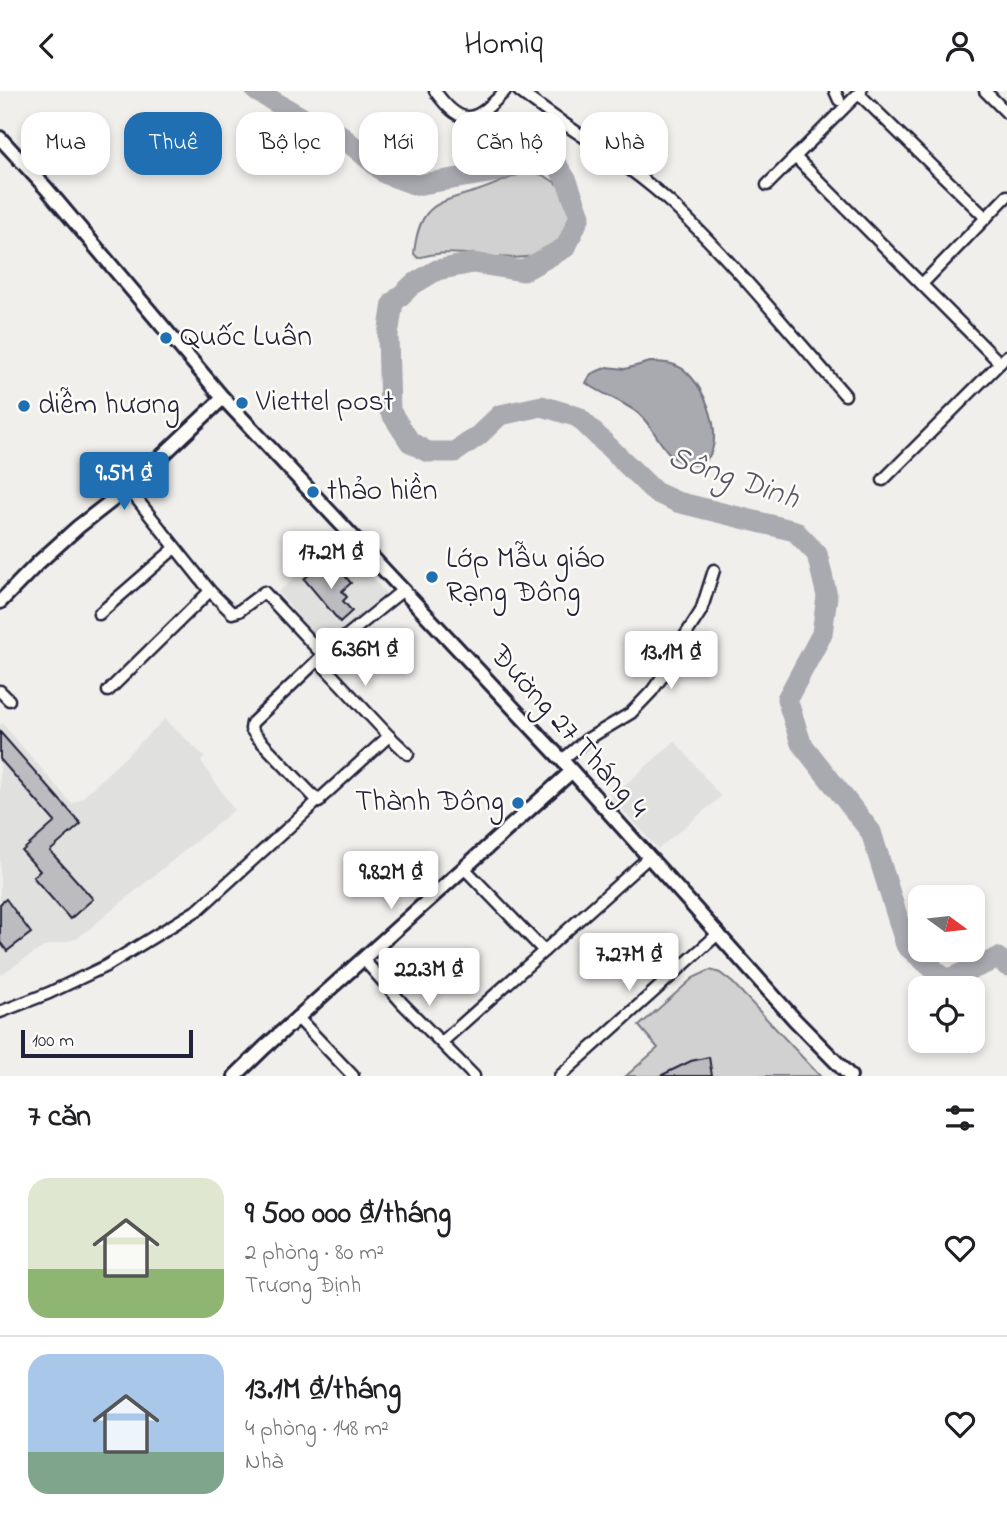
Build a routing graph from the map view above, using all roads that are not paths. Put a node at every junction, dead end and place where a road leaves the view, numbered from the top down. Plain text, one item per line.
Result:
1 (435, 91) edge
2 (505, 91) edge
3 (519, 91) edge
4 (985, 91) edge
5 (860, 92) edge
6 (1007, 113) edge
7 (0, 138) edge
8 (795, 157) junction
9 (767, 185) dead end
10 (1007, 196) edge
11 (986, 218) junction
12 (922, 284) junction
13 (1003, 359) edge
14 (845, 395) dead end
15 (223, 398) junction
16 (883, 480) dead end
17 (128, 488) junction
18 (175, 548) junction
19 (714, 571) dead end
20 (403, 590) junction
21 (210, 591) junction
22 (0, 602) edge
23 (99, 614) dead end
24 (321, 658) junction
25 (0, 691) edge
26 (108, 691) dead end
27 (9, 700) dead end
28 (389, 737) junction
29 (408, 754) dead end
30 (562, 760) junction
31 (571, 772) junction
32 (319, 802) junction
33 (648, 858) junction
34 (464, 868) junction
35 (719, 933) junction
36 (544, 951) junction
37 (363, 959) junction
38 (0, 1012) edge
39 (297, 1017) junction
40 (442, 1042) junction
41 (235, 1076) edge
42 (353, 1076) edge
43 (474, 1076) edge
44 (560, 1076) edge
45 (850, 1076) edge

1 - 2 street
3 - 14 street
4 - 6 street
5 - 8 street
5 - 11 street
7 - 15 street, Đường 27 Tháng 4
8 - 9 street
8 - 12 street
10 - 11 street
11 - 12 street
12 - 13 street
13 - 16 street
15 - 17 street
15 - 20 street, Đường 27 Tháng 4
17 - 18 street
17 - 22 street
18 - 21 street
18 - 23 street
19 - 30 street
20 - 24 street
20 - 30 street, Đường 27 Tháng 4
21 - 24 street
21 - 26 street
24 - 28 street
24 - 32 street
25 - 27 street
28 - 29 street
28 - 32 street
30 - 31 street, Đường 27 Tháng 4
31 - 33 street, Đường 27 Tháng 4
31 - 34 street
32 - 38 street
33 - 35 street, Đường 27 Tháng 4
33 - 36 street
34 - 36 street
34 - 37 street
35 - 44 street
35 - 45 street, Đường 27 Tháng 4
36 - 40 street
37 - 39 street
37 - 40 street
39 - 41 street
39 - 42 street
40 - 43 street

